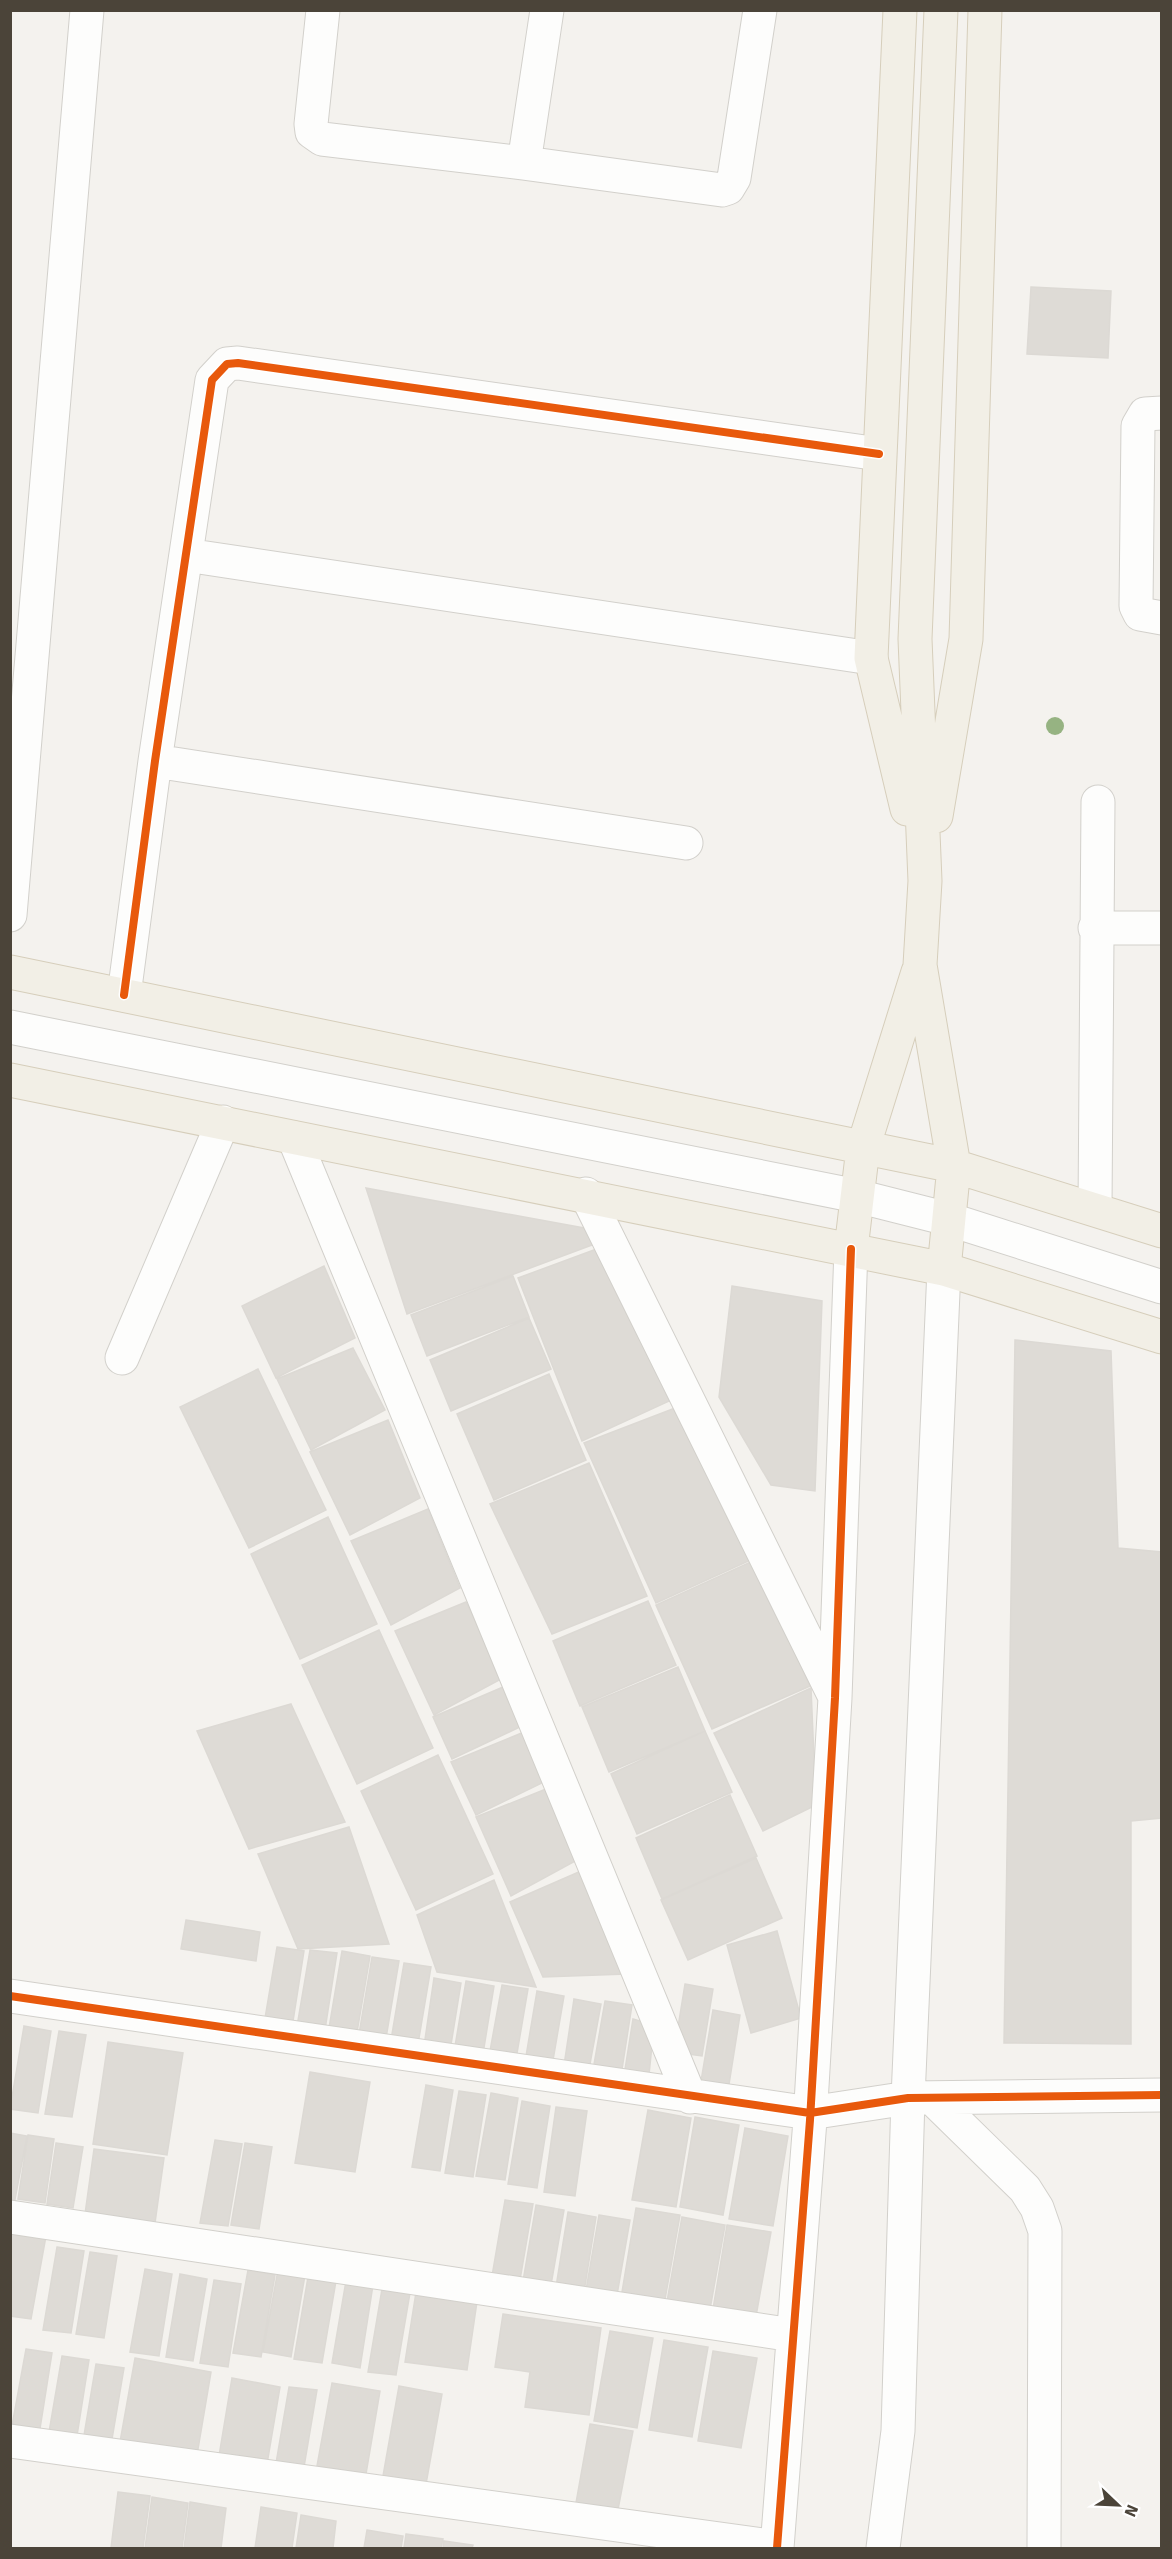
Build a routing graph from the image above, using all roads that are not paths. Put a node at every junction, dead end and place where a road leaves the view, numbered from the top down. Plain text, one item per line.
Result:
1 (87, 10) edge
2 (323, 10) edge
3 (547, 10) edge
4 (760, 10) edge
5 (900, 10) edge
6 (941, 10) edge
7 (985, 10) edge
8 (524, 163) junction
9 (1161, 412) edge
10 (879, 454) junction
11 (186, 555) junction
12 (1161, 618) edge
13 (871, 658) junction
14 (155, 761) junction
15 (1098, 802) dead end
16 (687, 843) dead end
17 (925, 881) junction
18 (10, 915) edge
19 (1095, 928) junction
20 (1161, 928) edge
21 (920, 964) junction
22 (10, 972) edge
23 (124, 995) junction
24 (10, 1027) edge
25 (10, 1080) edge
26 (223, 1122) junction
27 (294, 1138) junction
28 (863, 1148) junction
29 (954, 1166) junction
30 (586, 1194) junction
31 (856, 1196) junction
32 (1095, 1209) junction
33 (948, 1219) junction
34 (1161, 1231) edge
35 (851, 1249) junction
36 (944, 1269) junction
37 (1161, 1287) edge
38 (1161, 1337) edge
39 (122, 1358) dead end
40 (835, 1698) junction
41 (10, 1996) edge
42 (1161, 2096) edge
43 (690, 2097) junction
44 (920, 2098) junction
45 (810, 2114) junction
46 (10, 2217) edge
47 (794, 2335) junction
48 (10, 2441) edge
49 (777, 2548) edge
50 (883, 2548) edge
51 (1044, 2548) edge

1 - 18 street
2 - 8 street
3 - 8 street
4 - 8 street
5 - 10 main road
6 - 17 main road
7 - 17 main road
9 - 12 street
10 - 11 street
10 - 13 main road
11 - 13 street
11 - 14 street
13 - 17 main road
14 - 16 street
14 - 23 street
15 - 19 street
17 - 21 main road
19 - 20 street
19 - 32 street
21 - 28 main road
21 - 29 main road
22 - 23 main road
23 - 28 main road
24 - 31 street
25 - 26 main road
26 - 27 main road
26 - 39 street
27 - 30 main road
27 - 43 street
28 - 29 main road
28 - 31 main road
29 - 32 main road
29 - 33 main road
30 - 35 main road
30 - 40 street
31 - 33 street
31 - 35 main road
32 - 34 main road
33 - 36 main road
33 - 37 street
35 - 36 main road
35 - 40 street
36 - 38 main road
36 - 44 street
40 - 45 street
41 - 43 street
42 - 44 street
43 - 45 street
44 - 45 street
44 - 50 street
44 - 51 street
45 - 47 street
46 - 47 street
47 - 49 street
48 - 49 street

